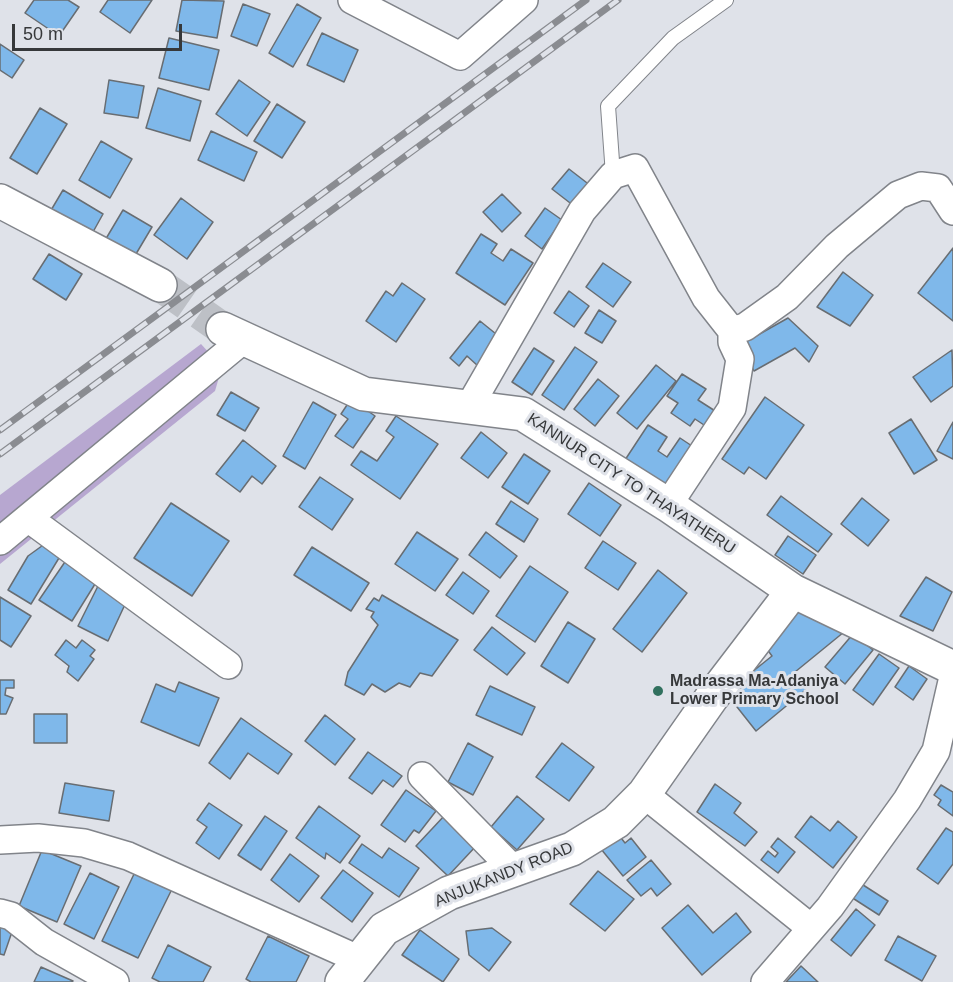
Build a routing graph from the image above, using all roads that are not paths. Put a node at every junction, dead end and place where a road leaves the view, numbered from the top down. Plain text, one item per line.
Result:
1 (352, 0) edge
2 (524, 0) edge
3 (726, 0) edge
4 (613, 175) junction
5 (946, 181) edge
6 (0, 201) edge
7 (953, 211) edge
8 (160, 285) tunnel mouth
9 (732, 331) junction
10 (233, 334) joint
11 (469, 407) junction
12 (668, 505) junction
13 (28, 518) junction
14 (0, 541) edge
15 (793, 591) junction
16 (228, 665) dead end
17 (953, 668) edge
18 (953, 677) edge
19 (422, 776) dead end
20 (644, 794) junction
21 (0, 840) edge
22 (515, 871) junction
23 (0, 913) edge
24 (811, 928) junction
25 (350, 971) edge
26 (115, 982) edge
27 (765, 982) edge

1 - 2 street
3 - 4 lane
4 - 9 street
4 - 11 street
5 - 7 street
5 - 9 street
6 - 8 street
9 - 12 street
10 - 11 street, KANNUR CITY TO THAYATHERU
10 - 13 street
11 - 12 street, KANNUR CITY TO THAYATHERU
12 - 15 street, KANNUR CITY TO THAYATHERU
13 - 14 street
13 - 16 street
15 - 17 street, KANNUR CITY TO THAYATHERU
15 - 20 street, ANJUKANDY ROAD
18 - 24 street
19 - 22 street
20 - 22 street, ANJUKANDY ROAD
20 - 24 street
21 - 25 street
22 - 25 street, ANJUKANDY ROAD
23 - 26 street
24 - 27 street

